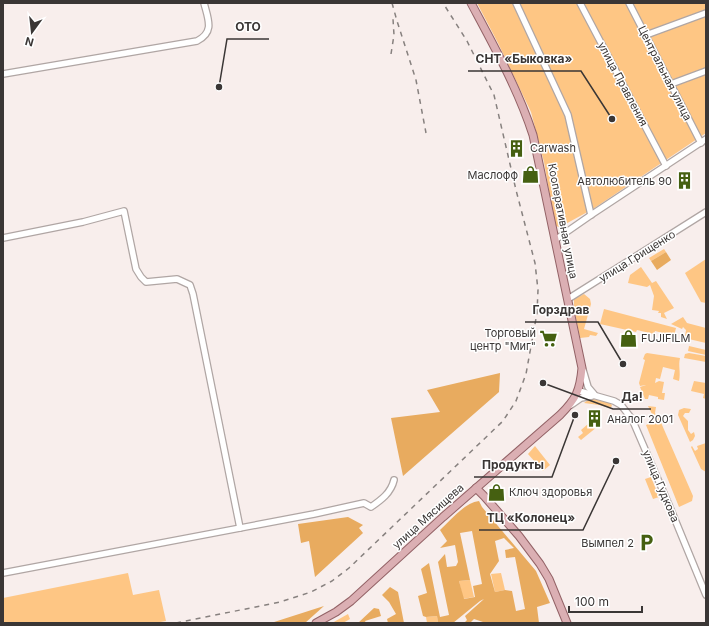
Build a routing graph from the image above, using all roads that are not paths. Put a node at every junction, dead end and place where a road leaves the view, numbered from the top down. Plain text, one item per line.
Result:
1 (204, 3) edge
2 (471, 3) edge
3 (516, 3) edge
4 (580, 3) edge
5 (629, 3) edge
6 (706, 13) edge
7 (646, 35) junction
8 (706, 71) edge
9 (3, 74) edge
10 (671, 84) junction
11 (704, 141) edge
12 (666, 166) junction
13 (706, 212) edge
14 (591, 215) junction
15 (3, 238) edge
16 (555, 240) junction
17 (568, 299) junction
18 (582, 368) junction
19 (579, 391) junction
20 (596, 396) junction
21 (569, 406) junction
22 (394, 480) dead end
23 (476, 488) junction
24 (240, 528) junction
25 (3, 572) edge
26 (706, 595) edge
27 (316, 623) edge
28 (567, 623) edge

1 - 9 street
2 - 16 main road, Кооперативная улица
3 - 14 street
4 - 12 street, улица Правления
5 - 7 street, Центральная улица
6 - 7 street
7 - 10 street, Центральная улица
8 - 10 street
10 - 11 street, Центральная улица
11 - 12 street
12 - 14 street
13 - 17 street, улица Грищенко
14 - 16 street
15 - 24 street
16 - 17 main road, Кооперативная улица
17 - 18 main road, Кооперативная улица
18 - 19 main road, Кооперативная улица
18 - 20 street
19 - 20 street, улица Гудкова
19 - 21 main road, Кооперативная улица
20 - 21 street
20 - 26 street, улица Гудкова
21 - 23 main road, улица Мясищева
22 - 24 street
23 - 27 main road, улица Мясищева
23 - 28 main road
24 - 25 street

